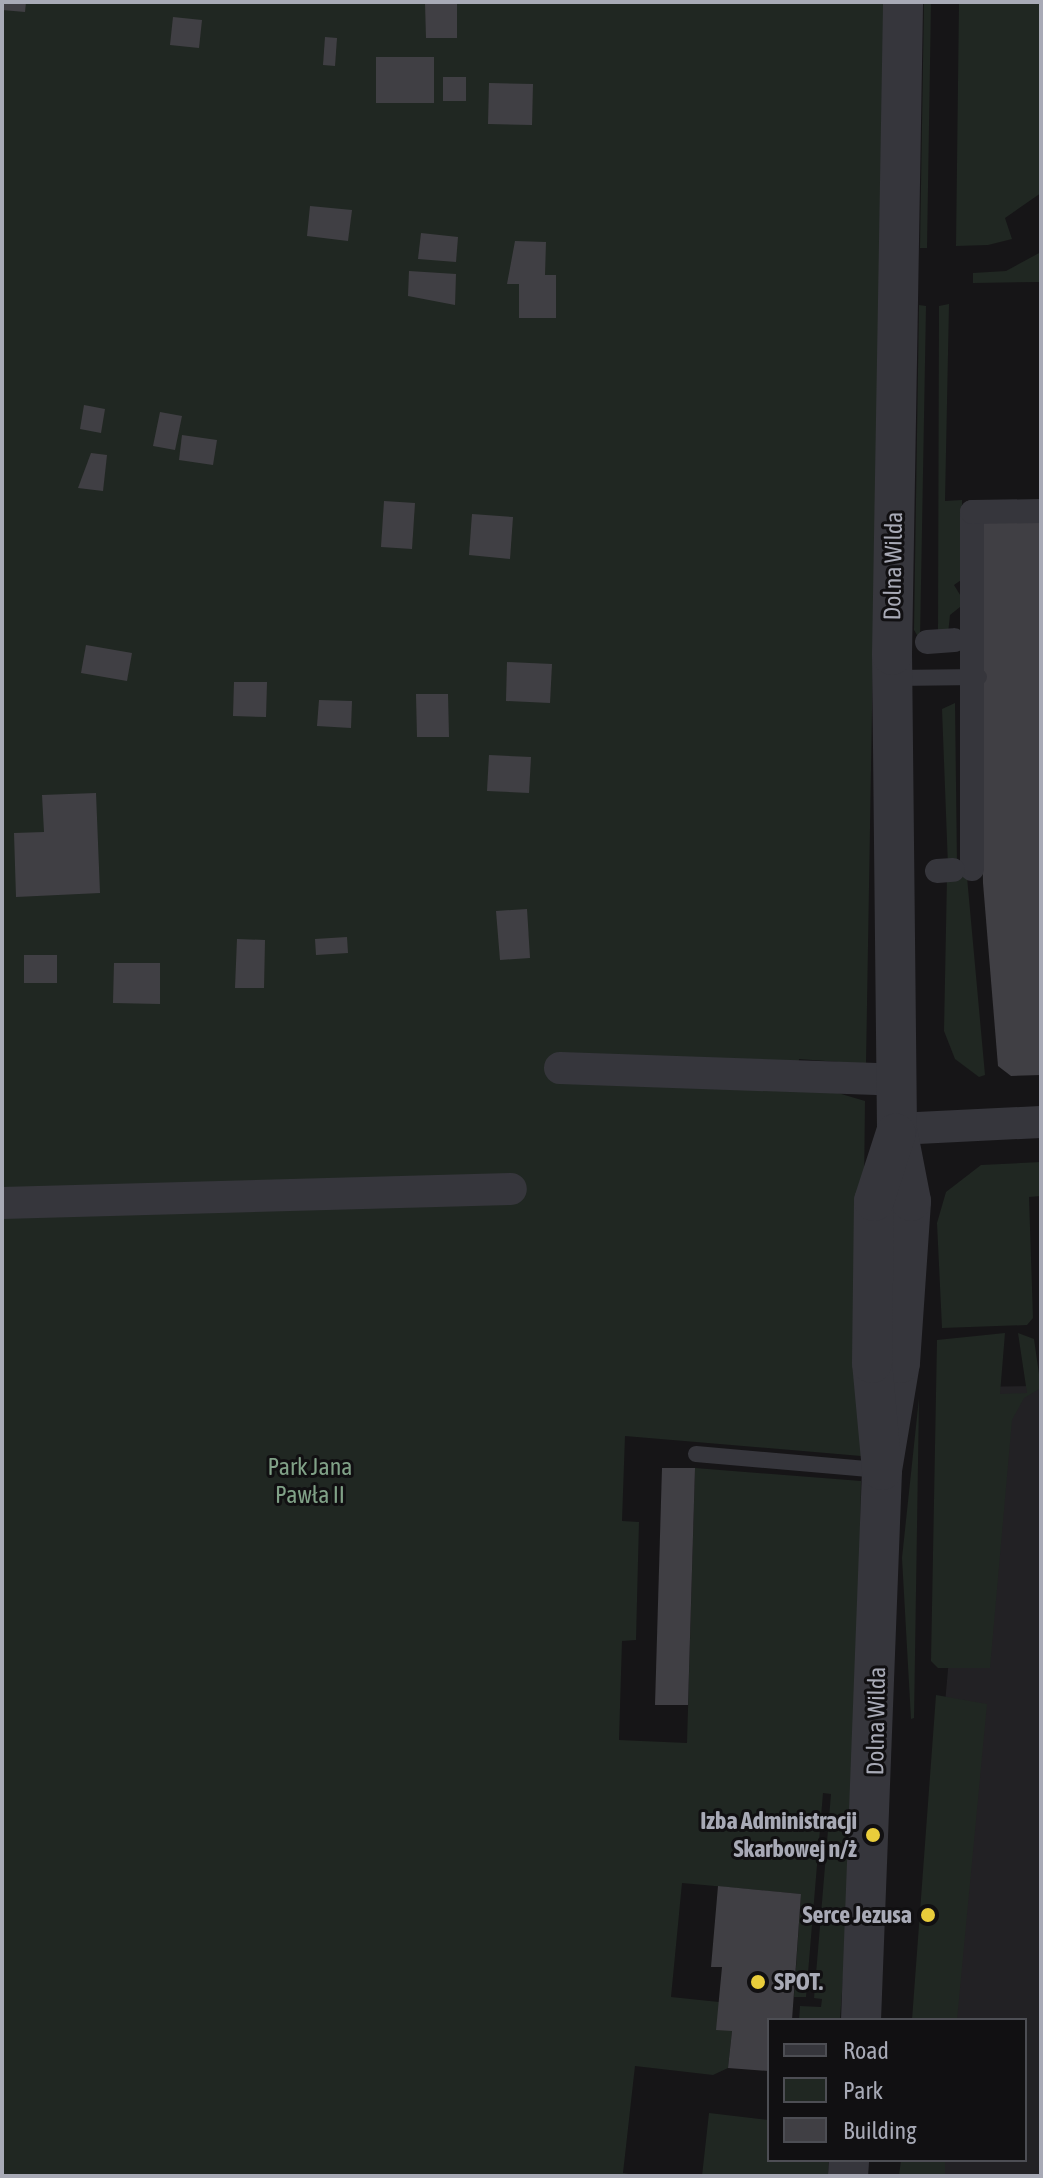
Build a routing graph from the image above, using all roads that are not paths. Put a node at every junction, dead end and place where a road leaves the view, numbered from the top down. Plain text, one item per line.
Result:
1 (903, 2) edge
2 (1041, 511) edge
3 (954, 640) dead end
4 (927, 642) dead end
5 (981, 677) dead end
6 (892, 678) junction
7 (954, 870) dead end
8 (560, 1068) dead end
9 (898, 1080) junction
10 (1041, 1122) edge
11 (897, 1129) junction
12 (511, 1189) dead end
13 (2, 1203) edge
14 (696, 1454) dead end
15 (882, 1470) junction
16 (861, 2018) edge

1 - 6 street, Dolna Wilda
2 - 7 street
3 - 4 street
5 - 6 lane
6 - 9 street, Dolna Wilda
8 - 9 street
9 - 11 street, Dolna Wilda
10 - 11 street
11 - 15 street, Dolna Wilda
12 - 13 street
14 - 15 lane
15 - 16 street, Dolna Wilda

